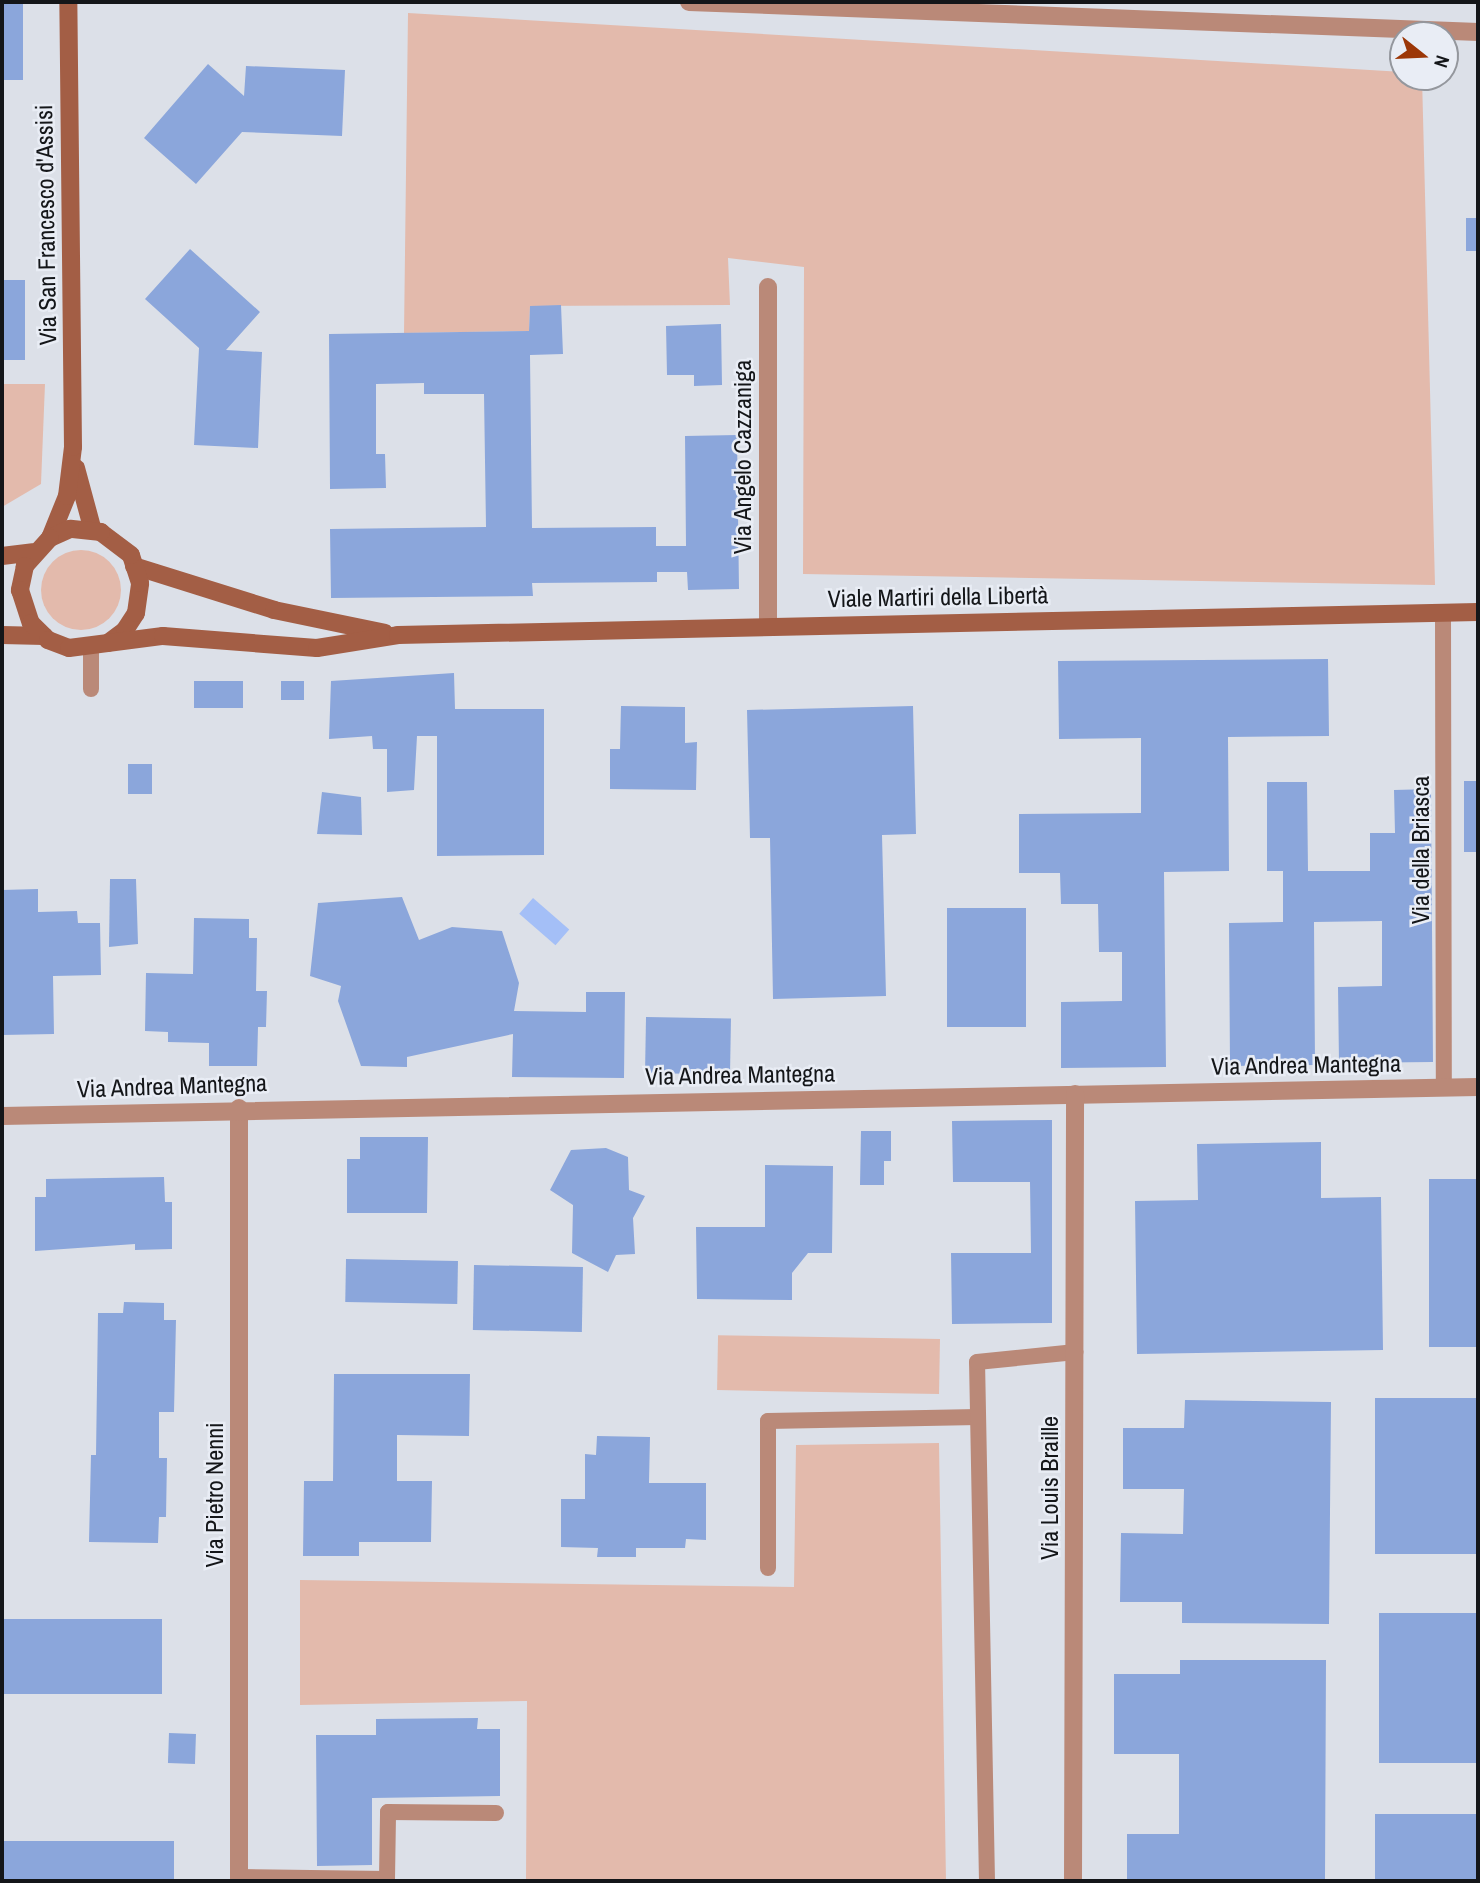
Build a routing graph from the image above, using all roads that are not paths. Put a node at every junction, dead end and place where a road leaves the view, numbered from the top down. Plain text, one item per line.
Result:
1 (68, 2) edge
2 (689, 2) edge
3 (1478, 32) edge
4 (768, 287) dead end
5 (73, 447) junction
6 (93, 531) junction
7 (50, 538) junction
8 (33, 552) junction
9 (2, 556) edge
10 (134, 566) junction
11 (1478, 612) edge
12 (1443, 613) junction
13 (768, 626) junction
14 (2, 635) edge
15 (398, 635) junction
16 (44, 636) junction
17 (99, 646) junction
18 (91, 689) dead end
19 (1444, 1087) junction
20 (1478, 1087) edge
21 (1075, 1094) junction
22 (239, 1108) junction
23 (2, 1116) edge
24 (1075, 1352) junction
25 (978, 1417) junction
26 (768, 1569) dead end
27 (496, 1813) dead end
28 (239, 1879) edge
29 (986, 1881) edge
30 (1073, 1881) edge

1 - 5 street, Via San Francesco d'Assisi
2 - 3 street
4 - 13 street, Via Angelo Cazzaniga
5 - 6 street, Via San Francesco d'Assisi
5 - 7 street, Via San Francesco d'Assisi
6 - 7 street
6 - 10 street
7 - 8 street
8 - 9 street
8 - 16 street
10 - 15 street, Viale Martiri della Libertà
10 - 17 street
11 - 12 street, Viale Martiri della Libertà
12 - 13 street, Viale Martiri della Libertà
12 - 19 lane, Via della Briasca
13 - 15 street, Viale Martiri della Libertà
14 - 16 street, Viale Martiri della Libertà
15 - 17 street, Viale Martiri della Libertà
16 - 17 street, Viale Martiri della Libertà
17 - 18 lane
19 - 20 street, Via Andrea Mantegna
19 - 21 street, Via Andrea Mantegna
21 - 22 street, Via Andrea Mantegna
21 - 24 street, Via Louis Braille
22 - 23 street, Via Andrea Mantegna
22 - 28 street, Via Pietro Nenni
24 - 25 lane
24 - 30 street, Via Louis Braille
25 - 26 lane
25 - 29 lane
27 - 28 lane

